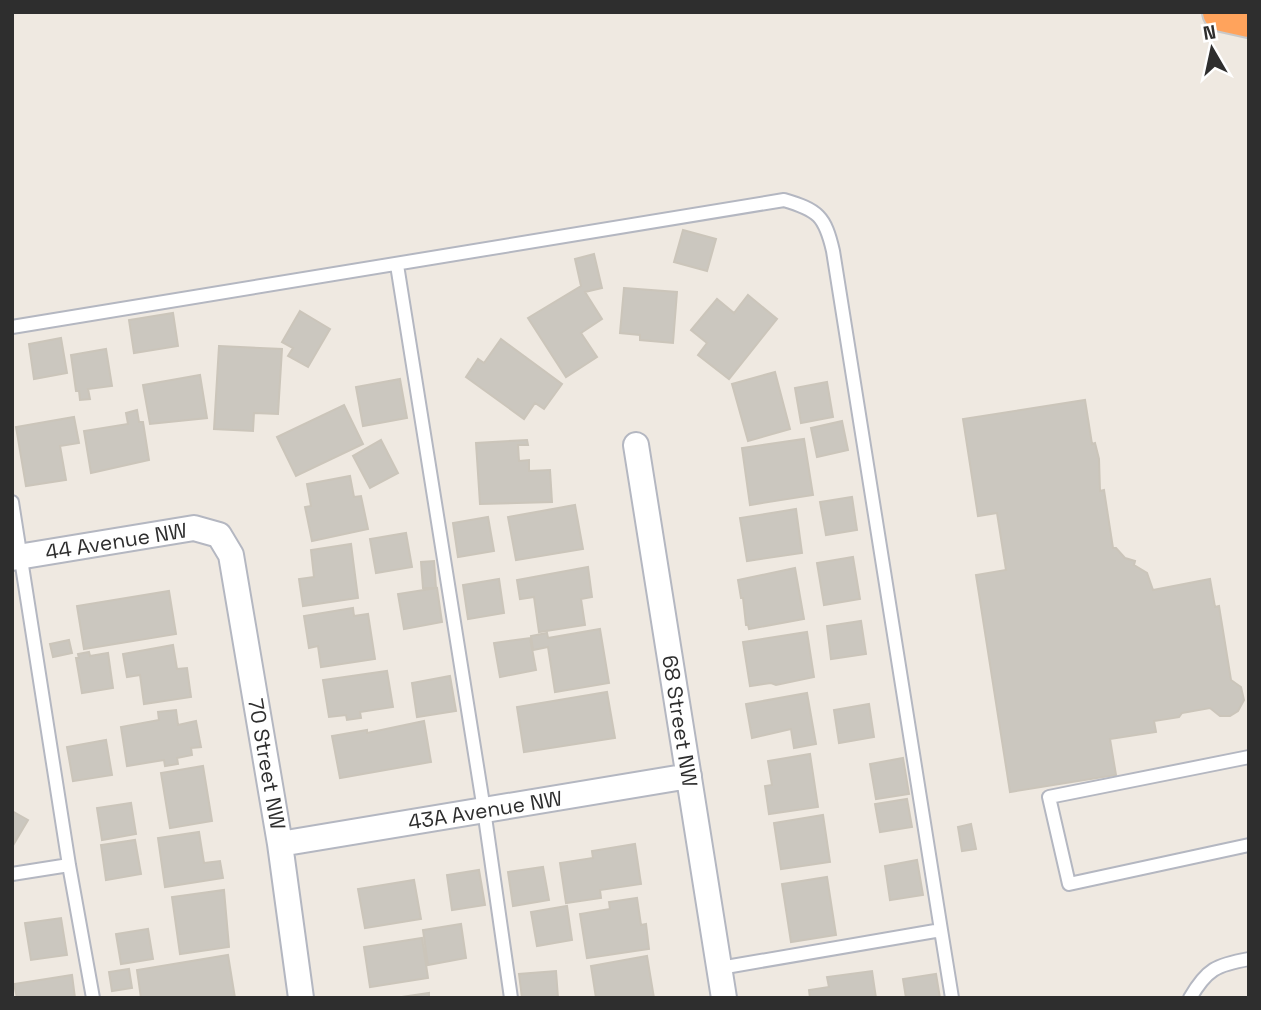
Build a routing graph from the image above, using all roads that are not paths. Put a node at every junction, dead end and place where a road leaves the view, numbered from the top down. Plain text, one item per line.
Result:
1 (1222, 12) edge
2 (1249, 18) edge
3 (397, 265) junction
4 (12, 327) edge
5 (636, 445) dead end
6 (12, 502) edge
7 (219, 535) joint
8 (17, 557) edge
9 (1249, 757) edge
10 (689, 776) junction
11 (484, 810) junction
12 (280, 844) junction
13 (1249, 845) edge
14 (69, 865) junction
15 (12, 874) edge
16 (940, 930) junction
17 (1249, 960) edge
18 (720, 968) junction
19 (93, 998) edge
20 (301, 998) edge
21 (511, 998) edge
22 (724, 998) edge
23 (952, 998) edge
24 (1190, 998) edge

1 - 2 highway
3 - 4 lane
3 - 11 lane
3 - 16 lane
5 - 10 street, 68 Street NW
6 - 8 lane
7 - 8 street, 44 Avenue NW
7 - 12 street, 70 Street NW
8 - 14 lane
9 - 13 lane
10 - 11 street, 43A Avenue NW
10 - 18 street, 68 Street NW
11 - 12 street, 43A Avenue NW
11 - 21 lane
12 - 20 street, 70 Street NW
14 - 15 lane
14 - 19 lane
16 - 18 lane
16 - 23 lane
17 - 24 lane
18 - 22 street, 68 Street NW

